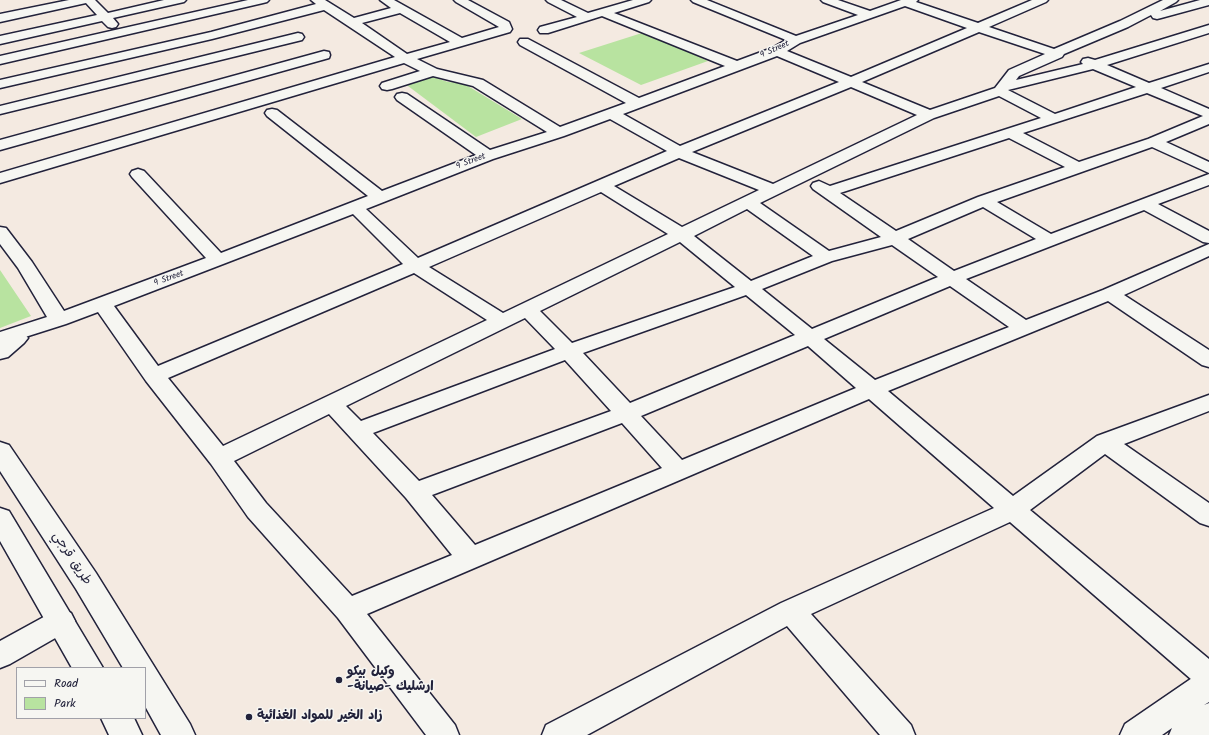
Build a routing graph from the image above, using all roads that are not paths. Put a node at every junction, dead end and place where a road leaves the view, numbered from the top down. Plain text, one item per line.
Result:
1 (87, 0) edge
2 (180, 0) edge
3 (263, 0) edge
4 (386, 0) edge
5 (460, 0) edge
6 (552, 0) edge
7 (644, 0) edge
8 (696, 0) edge
9 (827, 0) edge
10 (1042, 0) edge
11 (909, 1) edge
12 (1209, 1) edge
13 (245, 2) edge
14 (321, 3) edge
15 (1171, 6) edge
16 (401, 9) junction
17 (602, 12) junction
18 (871, 15) junction
19 (104, 17) junction
20 (587, 17) junction
21 (0, 18) edge
22 (269, 20) junction
23 (352, 22) junction
24 (1209, 25) edge
25 (980, 28) junction
26 (1209, 29) edge
27 (544, 30) dead end
28 (122, 32) junction
29 (0, 40) edge
30 (796, 40) junction
31 (524, 42) dead end
32 (461, 43) junction
33 (145, 51) junction
34 (777, 51) junction
35 (1058, 52) junction
36 (325, 56) junction
37 (406, 59) junction
38 (0, 60) edge
39 (1094, 65) junction
40 (737, 66) junction
41 (1209, 68) edge
42 (432, 72) junction
43 (852, 82) junction
44 (0, 84) edge
45 (387, 86) dead end
46 (1002, 88) junction
47 (1149, 88) junction
48 (192, 92) junction
49 (402, 97) dead end
50 (637, 103) junction
51 (0, 110) edge
52 (611, 112) junction
53 (272, 113) dead end
54 (1209, 114) edge
55 (929, 115) junction
56 (1054, 119) junction
57 (1209, 119) edge
58 (1011, 132) junction
59 (559, 133) junction
60 (1153, 142) junction
61 (0, 145) edge
62 (679, 152) junction
63 (488, 156) junction
64 (1078, 168) junction
65 (1209, 168) edge
66 (138, 174) dead end
67 (803, 176) junction
68 (0, 178) edge
69 (1209, 179) edge
70 (603, 186) junction
71 (773, 190) junction
72 (828, 192) junction
73 (379, 197) junction
74 (984, 201) junction
75 (748, 202) junction
76 (1145, 204) junction
77 (355, 208) junction
78 (0, 232) edge
79 (682, 234) junction
80 (893, 238) junction
81 (1209, 238) edge
82 (1051, 240) junction
83 (1209, 249) edge
84 (826, 257) junction
85 (218, 260) junction
86 (416, 266) junction
87 (952, 278) junction
88 (749, 288) junction
89 (1110, 294) junction
90 (102, 304) junction
91 (527, 310) junction
92 (59, 320) junction
93 (502, 321) junction
94 (1024, 328) junction
95 (10, 337) edge
96 (810, 337) junction
97 (569, 351) junction
98 (0, 352) edge
99 (1209, 360) edge
100 (154, 376) junction
101 (871, 390) junction
102 (1209, 403) edge
103 (332, 404) junction
104 (627, 413) junction
105 (357, 431) junction
106 (1105, 442) junction
107 (0, 451) edge
108 (219, 458) junction
109 (679, 470) junction
110 (415, 492) junction
111 (1012, 510) junction
112 (1209, 516) edge
113 (0, 518) edge
114 (471, 559) junction
115 (348, 610) junction
116 (791, 610) junction
117 (61, 621) junction
118 (0, 655) edge
119 (87, 667) edge
120 (138, 667) edge
121 (1209, 677) edge
122 (146, 680) edge
123 (1209, 684) edge
124 (1209, 718) edge
125 (118, 719) edge
126 (126, 735) edge
127 (179, 735) edge
128 (444, 735) edge
129 (557, 735) edge
130 (900, 735) edge
131 (1136, 735) edge
132 (1185, 735) edge

1 - 19 street
1 - 21 street
2 - 19 street
3 - 13 street
4 - 16 street
5 - 32 street
6 - 20 street
7 - 17 street
8 - 30 street
9 - 18 street
10 - 25 street
11 - 18 street, 9 Street
11 - 25 street
12 - 15 street
13 - 22 street
13 - 28 street
14 - 22 street
14 - 23 street
15 - 24 street
15 - 35 street
16 - 23 street
16 - 32 street
17 - 20 street
17 - 40 street
18 - 30 street, 9 Street
19 - 28 street
19 - 29 street
20 - 27 street
22 - 33 street
22 - 36 street
23 - 37 street
25 - 35 street
25 - 43 street
26 - 39 street
28 - 33 street
28 - 38 street
30 - 34 street, 9 Street
31 - 50 street
32 - 37 street
33 - 44 street
33 - 48 street
34 - 40 street, 9 Street
34 - 43 street
35 - 39 street
35 - 46 street
36 - 37 street
36 - 48 street
36 - 48 street
36 - 48 street
37 - 42 street
39 - 46 street
39 - 47 street
40 - 50 street, 9 Street
41 - 47 street
42 - 45 street
42 - 59 street
43 - 55 street
43 - 62 street
46 - 55 street
46 - 56 street
47 - 54 street
47 - 56 street
48 - 51 street
48 - 61 street
48 - 68 street
49 - 63 street
50 - 52 street, 9 Street
52 - 59 street, 9 Street
52 - 62 street
53 - 73 street
55 - 67 street
56 - 58 street
57 - 60 street
58 - 64 street
58 - 72 street
59 - 63 street, 9 Street
60 - 64 street
60 - 65 street
62 - 70 street
62 - 71 street
63 - 73 street, 9 Street
64 - 74 street
66 - 85 street
67 - 71 street
67 - 72 street
69 - 76 street
70 - 79 street
70 - 86 street
71 - 75 street
72 - 80 street
73 - 77 street, 9 Street
74 - 80 street
74 - 82 street
75 - 79 street
75 - 84 street
76 - 81 street
76 - 82 street
77 - 85 street, 9 Street
77 - 86 street
78 - 92 street
79 - 88 street
79 - 91 street
80 - 84 street
80 - 87 street
82 - 87 street
83 - 89 street
84 - 88 street
85 - 90 street, 9 Street
86 - 93 street
86 - 100 street
87 - 94 street
87 - 96 street
88 - 96 street
88 - 97 street
89 - 94 street
89 - 99 street
90 - 92 street, 9 Street
90 - 100 street
91 - 93 street
91 - 97 street
92 - 95 street, 9 Street
93 - 103 street
94 - 101 street
95 - 98 main road
96 - 101 street
96 - 104 street
97 - 104 street
97 - 105 street
100 - 108 street
101 - 109 street
101 - 111 street
102 - 106 street
103 - 105 street
103 - 108 street
104 - 109 street
104 - 110 street
105 - 110 street
106 - 111 street
106 - 112 street
107 - 120 main road, طريق قرجي
108 - 115 street
109 - 114 street
110 - 114 street
111 - 116 street
111 - 121 street
113 - 117 main road
114 - 115 street
115 - 128 street
116 - 129 street
116 - 130 street
117 - 118 street
117 - 119 main road
122 - 127 main road
123 - 131 main road
124 - 132 main road
125 - 126 main road

